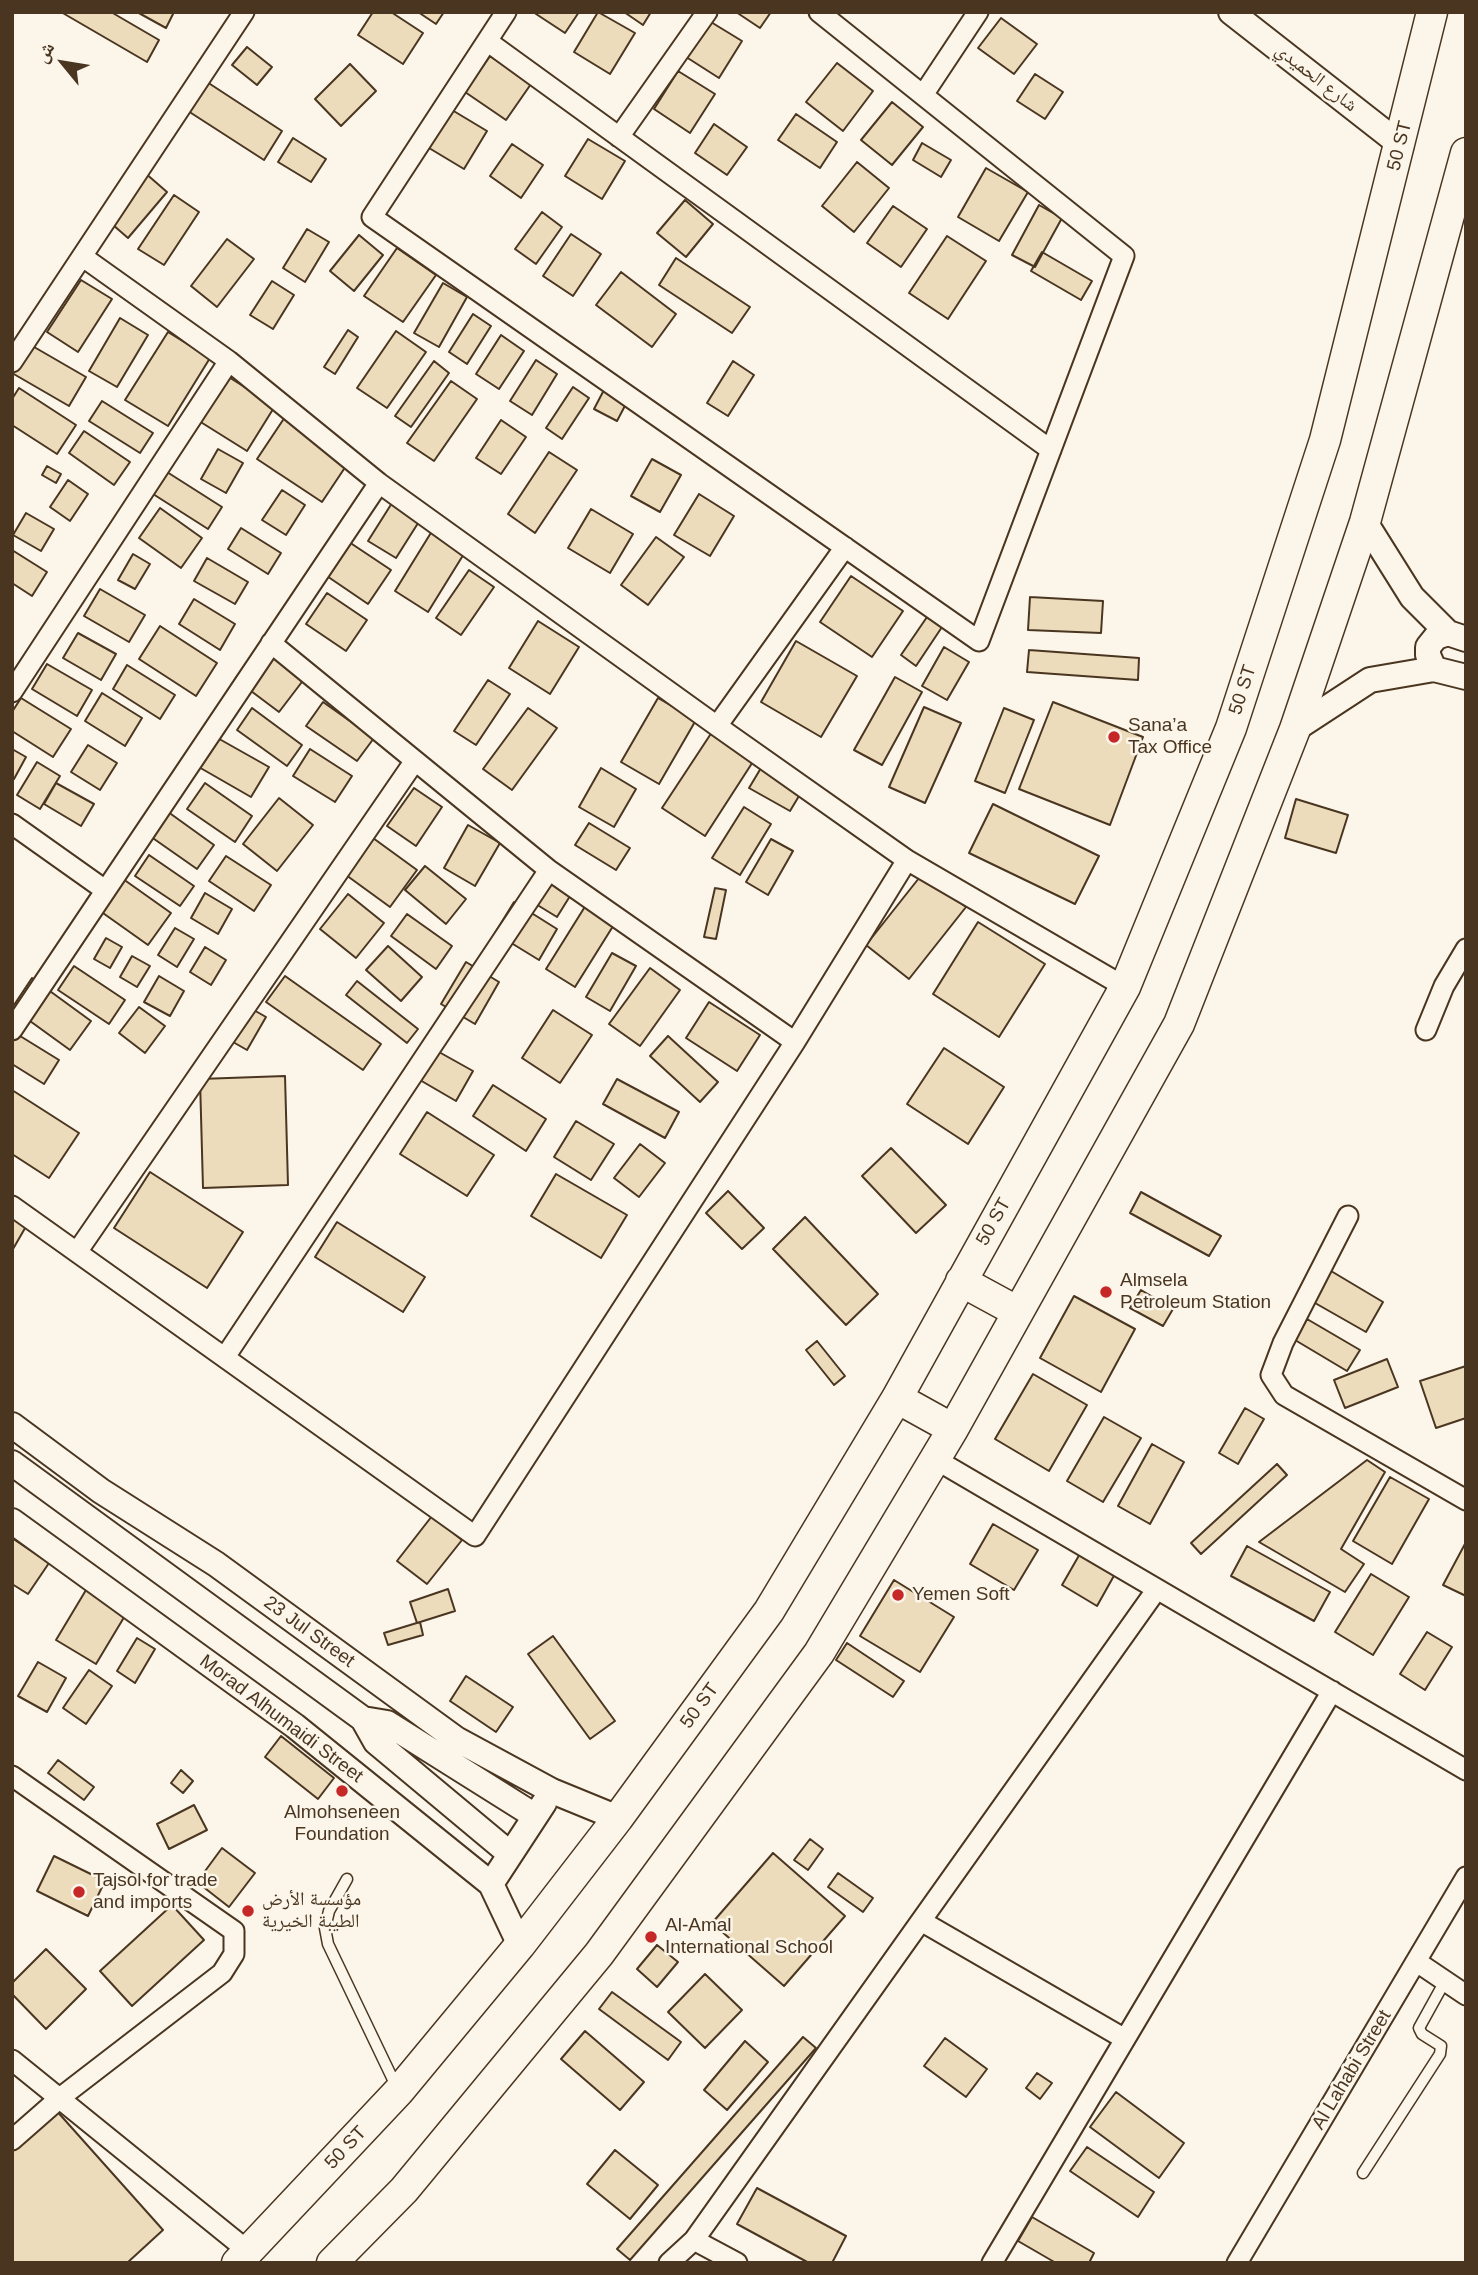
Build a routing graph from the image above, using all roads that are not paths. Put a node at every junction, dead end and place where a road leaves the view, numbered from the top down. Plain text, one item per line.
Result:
1 (244, 12) edge
2 (506, 12) edge
3 (707, 12) edge
4 (819, 12) edge
5 (978, 12) edge
6 (1231, 12) edge
7 (1432, 12) edge
8 (487, 41) junction
9 (923, 95) junction
10 (619, 137) junction
11 (1401, 145) junction
12 (1466, 153) edge
13 (83, 257) junction
14 (229, 361) junction
15 (12, 362) edge
16 (1051, 450) junction
17 (379, 483) junction
18 (1365, 522) junction
19 (845, 547) junction
20 (1457, 636) edge
21 (271, 643) junction
22 (1434, 669) junction
23 (1466, 677) edge
24 (12, 692) edge
25 (717, 726) junction
26 (1296, 729) junction
27 (414, 762) junction
28 (12, 824) edge
29 (908, 860) junction
30 (549, 870) junction
31 (105, 891) junction
32 (1466, 948) edge
33 (1125, 987) junction
34 (12, 1030) edge
35 (1426, 1030) dead end
36 (795, 1042) junction
37 (12, 1206) edge
38 (1348, 1216) dead end
39 (77, 1252) junction
40 (961, 1281) junction
41 (1017, 1312) junction
42 (225, 1357) junction
43 (897, 1398) junction
44 (12, 1426) edge
45 (953, 1429) junction
46 (935, 1460) junction
47 (12, 1463) edge
48 (1466, 1500) edge
49 (12, 1521) edge
50 (1157, 1589) junction
51 (1332, 1691) junction
52 (363, 1718) junction
53 (1466, 1770) edge
54 (12, 1776) edge
55 (552, 1791) junction
56 (535, 1816) junction
57 (618, 1818) junction
58 (509, 1853) junction
59 (1466, 1877) edge
60 (347, 1879) dead end
61 (492, 1884) junction
62 (921, 1921) junction
63 (520, 1945) junction
64 (1417, 1962) junction
65 (1445, 1981) junction
66 (1466, 1995) edge
67 (1125, 2039) junction
68 (12, 2060) edge
69 (399, 2091) junction
70 (61, 2098) junction
71 (12, 2140) edge
72 (1363, 2173) dead end
73 (694, 2240) junction
74 (242, 2257) edge
75 (332, 2263) edge
76 (670, 2263) edge
77 (737, 2263) edge
78 (992, 2263) edge
79 (1237, 2263) edge

1 - 13 street
2 - 8 street
3 - 10 street
4 - 9 street
5 - 9 street
6 - 11 street, شارع الحميدي
7 - 11 main road, 50 ST
8 - 10 street
8 - 19 street
9 - 16 street
10 - 16 street
11 - 33 main road, 50 ST
12 - 18 main road
13 - 14 street
13 - 15 street
14 - 17 street
14 - 24 street
16 - 19 street
17 - 21 street
17 - 25 street
18 - 20 street
18 - 26 main road
19 - 25 street
20 - 22 street
21 - 27 street
21 - 31 street
22 - 23 street
22 - 26 street
25 - 29 street
26 - 41 main road
27 - 30 street
27 - 39 street
28 - 31 street
29 - 33 street
29 - 36 street
30 - 36 street
30 - 42 street
31 - 34 street
32 - 35 street
33 - 40 main road, 50 ST
36 - 42 street
37 - 39 street
38 - 48 street
39 - 42 street
40 - 41 main road
40 - 43 main road, 50 ST
41 - 45 main road
43 - 45 main road
43 - 57 main road, 50 ST
44 - 55 street, 23 Jul Street
45 - 46 main road
46 - 50 street
46 - 75 main road
47 - 52 street
49 - 61 street, Morad Alhumaidi Street
50 - 51 street
50 - 62 street
51 - 53 street
51 - 67 street
52 - 56 street
52 - 58 street
54 - 70 street
55 - 56 street
55 - 57 street, 23 Jul Street
56 - 58 street
57 - 63 main road, 50 ST
58 - 61 street
59 - 64 street, Al Lahabi Street
60 - 69 lane
61 - 63 street, Morad Alhumaidi Street
62 - 67 street
62 - 73 street
63 - 69 main road, 50 ST
64 - 65 street
64 - 79 street, Al Lahabi Street
65 - 66 street
65 - 72 lane
67 - 78 street
68 - 70 street
69 - 74 main road, 50 ST
70 - 71 street
70 - 74 street
73 - 76 street
73 - 77 street

